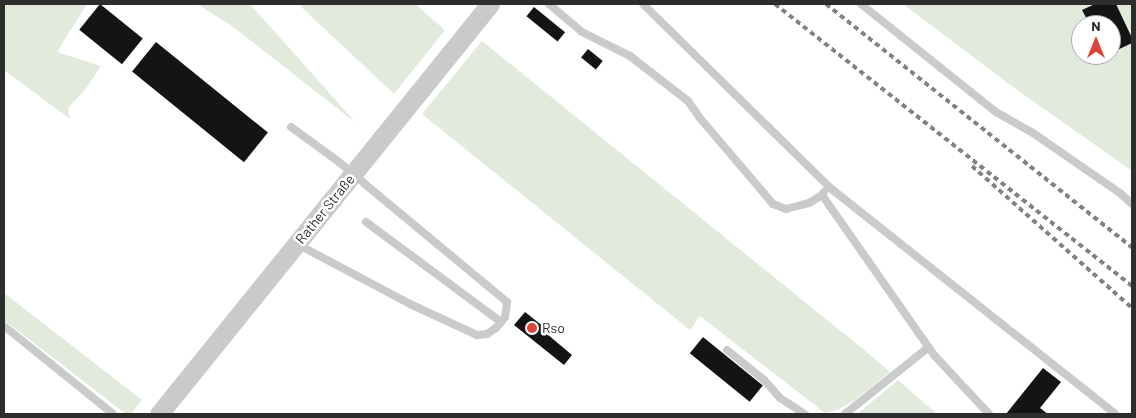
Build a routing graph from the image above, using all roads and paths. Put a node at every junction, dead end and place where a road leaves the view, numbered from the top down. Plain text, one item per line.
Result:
1 (490, 4) edge
2 (549, 4) edge
3 (643, 4) edge
4 (861, 4) edge
5 (291, 127) dead end
6 (829, 186) junction
7 (822, 195) junction
8 (1132, 204) edge
9 (366, 222) dead end
10 (297, 244) junction
11 (501, 322) junction
12 (4, 326) edge
13 (929, 347) junction
14 (727, 350) dead end
15 (113, 414) edge
16 (159, 414) edge
17 (805, 414) edge
18 (844, 414) edge
19 (989, 414) edge
20 (1115, 414) edge

1 - 10 street, Rather Straße
2 - 7 lane
3 - 6 lane
4 - 8 lane
5 - 11 lane, bridge
6 - 7 lane
6 - 20 lane
7 - 13 lane
9 - 11 lane
10 - 11 lane
10 - 16 street, Rather Straße
12 - 15 lane
13 - 18 lane
13 - 19 lane
14 - 17 lane

